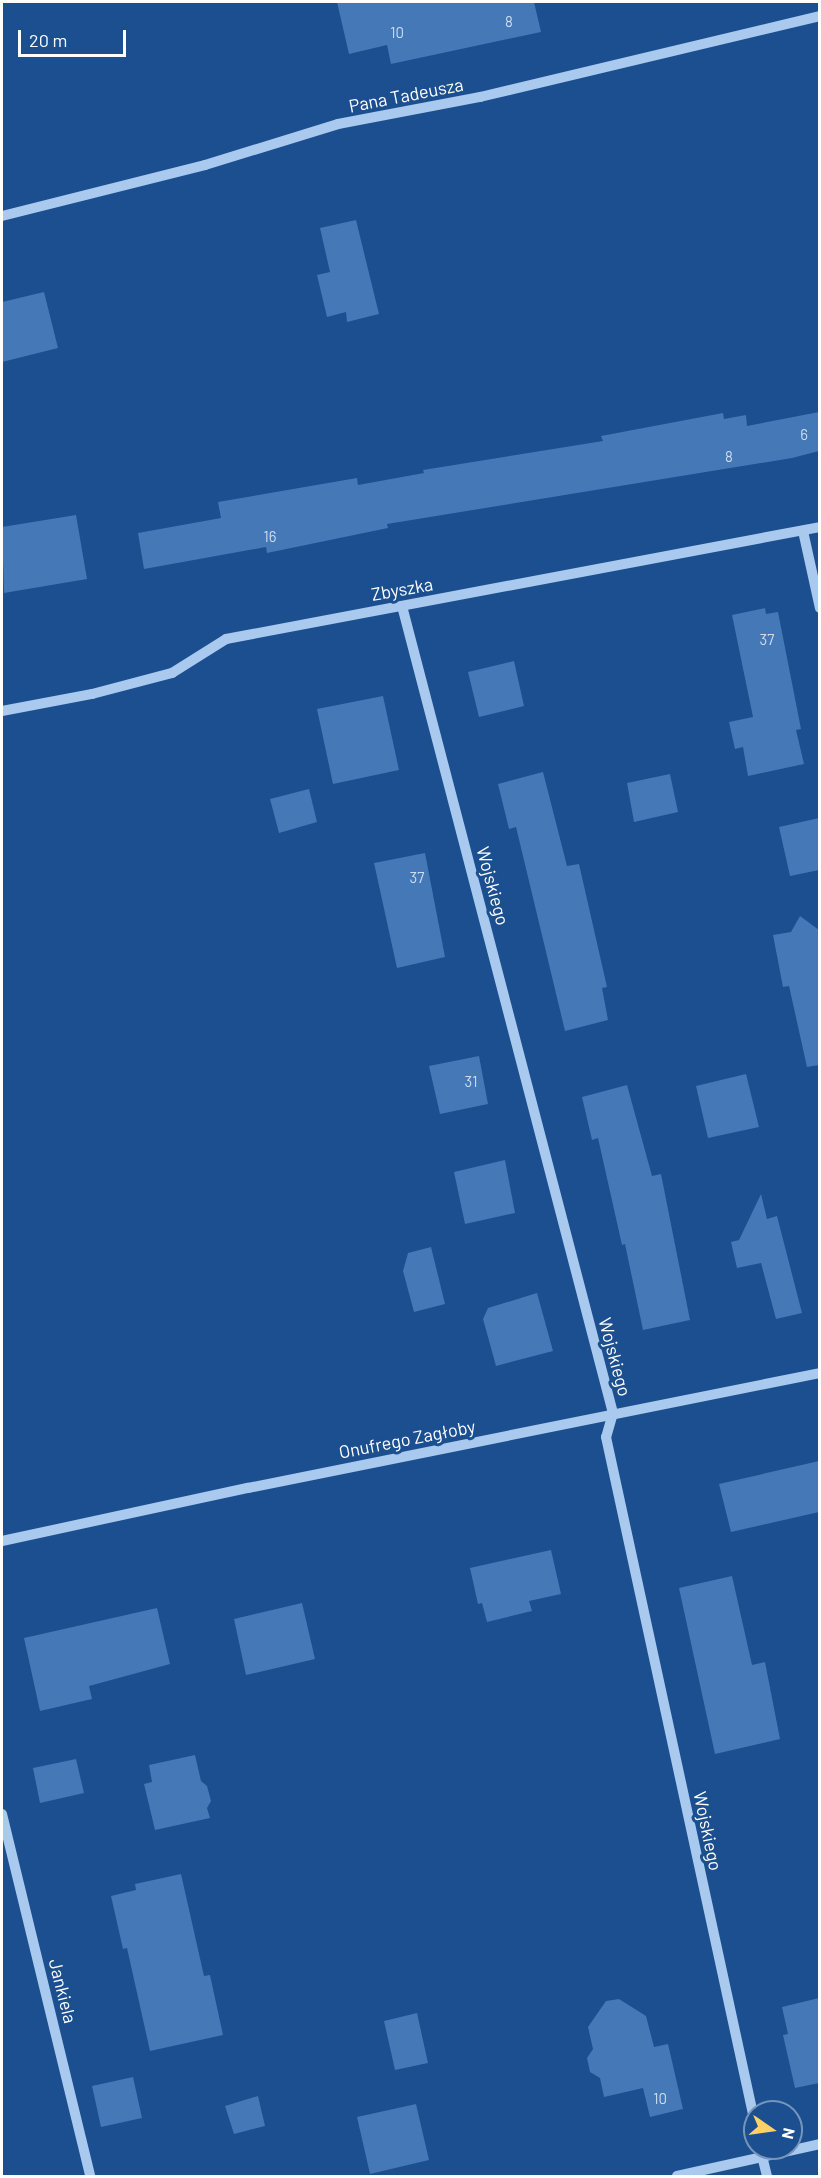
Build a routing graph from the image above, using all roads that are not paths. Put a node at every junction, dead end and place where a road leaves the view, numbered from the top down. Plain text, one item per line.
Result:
1 (819, 16) edge
2 (2, 216) edge
3 (819, 527) edge
4 (803, 531) junction
5 (402, 606) junction
6 (819, 608) edge
7 (2, 711) edge
8 (819, 1373) edge
9 (613, 1413) junction
10 (2, 1541) edge
11 (2, 1814) edge
12 (750, 2100) edge
13 (819, 2144) edge
14 (803, 2147) edge
15 (743, 2158) edge
16 (764, 2160) edge
17 (90, 2176) edge
18 (677, 2176) edge
19 (767, 2176) edge

1 - 2 street, Pana Tadeusza
3 - 4 street, Zbyszka
4 - 5 street, Zbyszka
4 - 6 street
5 - 7 street, Zbyszka
5 - 9 street, Wojskiego
8 - 9 street, Onufrego Zagłoby
9 - 10 street, Onufrego Zagłoby
9 - 12 street, Wojskiego
11 - 17 street, Jankiela
13 - 14 street
15 - 18 street
16 - 19 street

